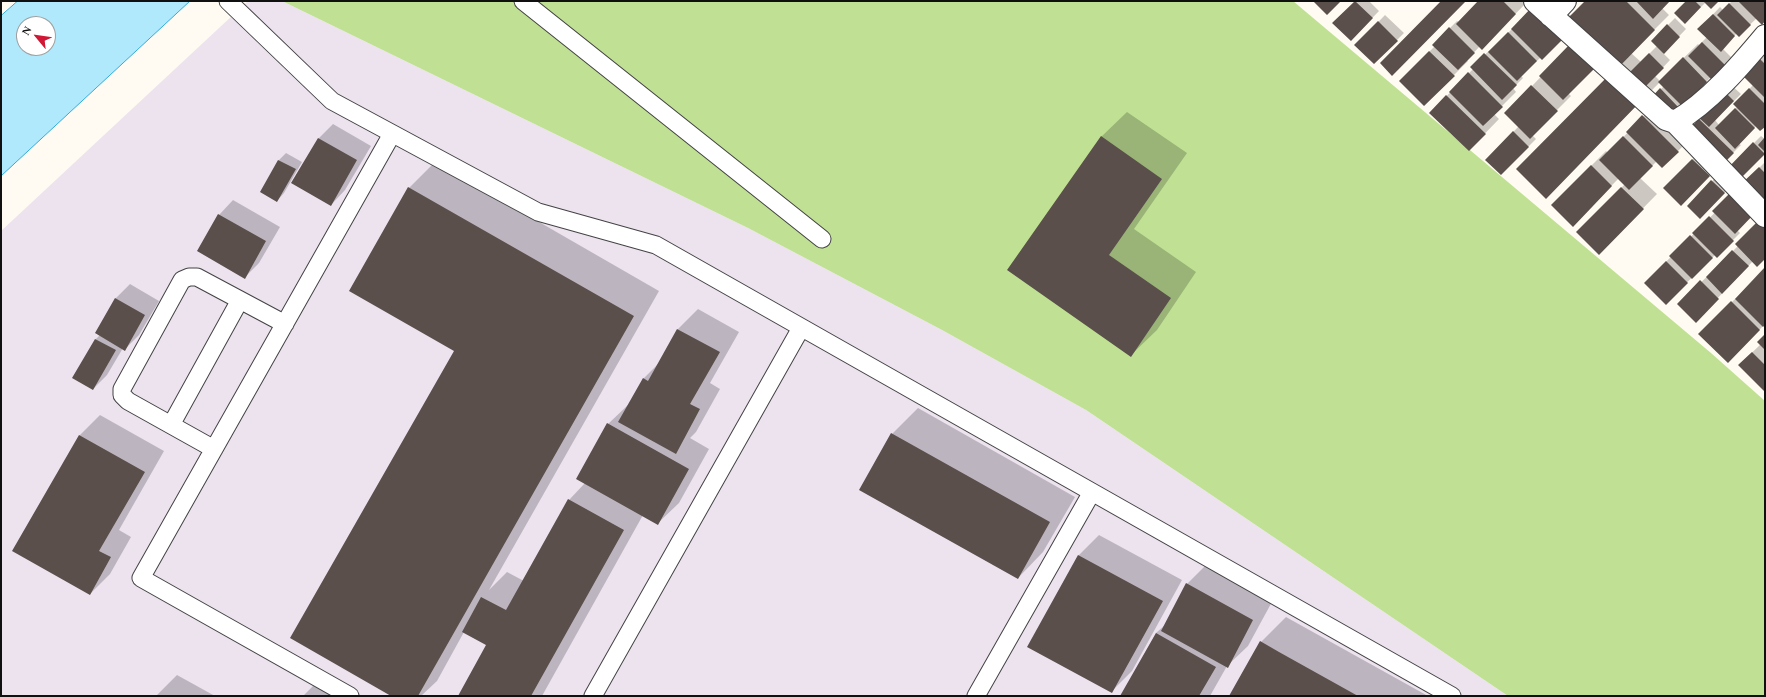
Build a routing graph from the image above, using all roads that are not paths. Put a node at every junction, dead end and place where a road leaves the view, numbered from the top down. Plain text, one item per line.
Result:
1 (228, 1) edge
2 (523, 1) edge
3 (1535, 1) edge
4 (1558, 9) edge
5 (1765, 36) edge
6 (1675, 122) junction
7 (392, 134) junction
8 (1765, 216) edge
9 (822, 239) dead end
10 (240, 300) junction
11 (285, 324) junction
12 (802, 328) junction
13 (171, 425) junction
14 (214, 449) junction
15 (1092, 492) junction
16 (350, 696) edge
17 (593, 696) edge
18 (976, 696) edge
19 (1452, 696) edge

1 - 7 lane
2 - 9 lane
3 - 4 street
4 - 6 street
5 - 6 street
6 - 8 street
7 - 11 lane
7 - 12 lane
10 - 11 lane
10 - 13 lane
10 - 13 lane
11 - 14 lane
12 - 15 lane
12 - 17 lane
13 - 14 lane
14 - 16 lane
15 - 18 lane
15 - 19 lane

